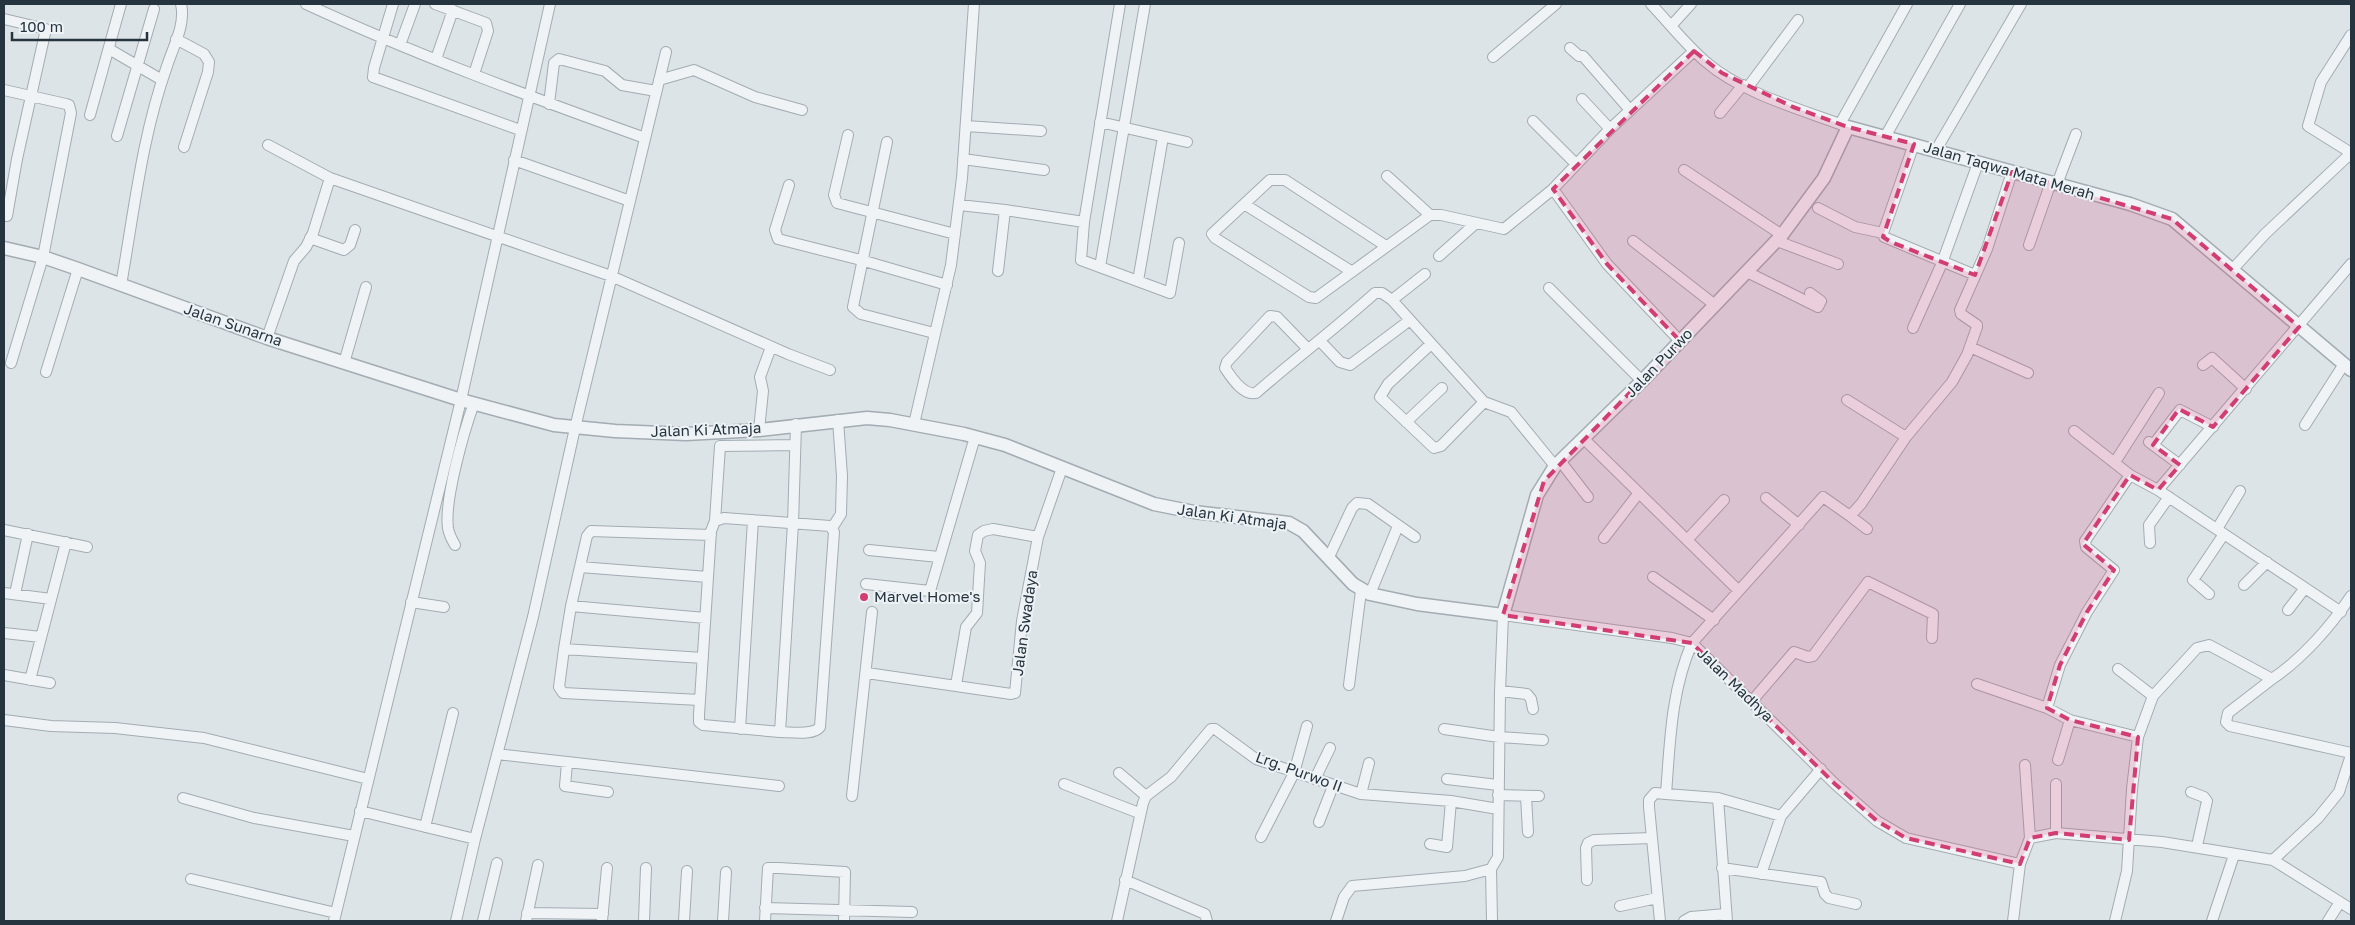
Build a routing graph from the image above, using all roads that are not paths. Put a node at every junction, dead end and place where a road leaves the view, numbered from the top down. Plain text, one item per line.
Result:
1 (121, 4) edge
2 (181, 4) edge
3 (306, 4) edge
4 (394, 4) edge
5 (415, 4) edge
6 (435, 4) edge
7 (550, 4) edge
8 (974, 4) edge
9 (1120, 4) edge
10 (1145, 4) edge
11 (1556, 4) edge
12 (1651, 4) edge
13 (1691, 4) edge
14 (1908, 4) edge
15 (1960, 4) edge
16 (2021, 4) edge
17 (321, 7) edge
18 (154, 9) dead end
19 (452, 10) junction
20 (5, 19) edge
21 (1798, 20) dead end
22 (1671, 26) junction
23 (4, 30) edge
24 (2351, 35) edge
25 (384, 38) junction
26 (176, 39) junction
27 (400, 45) junction
28 (1570, 48) dead end
29 (109, 49) junction
30 (1694, 51) junction
31 (666, 52) dead end
32 (1493, 57) dead end
33 (436, 59) junction
34 (137, 64) junction
35 (474, 74) junction
36 (162, 80) junction
37 (659, 80) junction
38 (1746, 86) junction
39 (4, 90) edge
40 (656, 91) junction
41 (31, 96) junction
42 (1582, 99) dead end
43 (539, 100) junction
44 (802, 110) dead end
45 (1630, 110) junction
46 (1720, 112) dead end
47 (90, 115) dead end
48 (1533, 121) dead end
49 (1100, 122) junction
50 (966, 126) junction
51 (1844, 126) junction
52 (1124, 127) junction
53 (1610, 129) junction
54 (520, 130) junction
55 (1042, 131) dead end
56 (2076, 134) dead end
57 (117, 136) dead end
58 (848, 136) dead end
59 (1163, 137) junction
60 (1885, 137) junction
61 (645, 138) junction
62 (888, 142) dead end
63 (1187, 142) dead end
64 (1914, 144) junction
65 (268, 145) dead end
66 (184, 147) dead end
67 (1936, 150) junction
68 (2350, 156) edge
69 (963, 159) junction
70 (516, 161) junction
71 (1978, 163) junction
72 (1576, 164) junction
73 (1044, 170) dead end
74 (1684, 170) dead end
75 (2012, 172) junction
76 (1387, 176) dead end
77 (330, 178) junction
78 (2054, 183) junction
79 (789, 185) dead end
80 (1552, 189) junction
81 (630, 201) junction
82 (1244, 204) junction
83 (959, 205) junction
84 (1818, 208) dead end
85 (1005, 210) junction
86 (874, 212) junction
87 (4, 215) edge
88 (1430, 215) junction
89 (1084, 222) junction
90 (1475, 224) junction
91 (355, 230) dead end
92 (955, 234) junction
93 (1884, 234) junction
94 (310, 238) junction
95 (1779, 238) junction
96 (502, 240) junction
97 (1633, 241) dead end
98 (1179, 243) dead end
99 (2028, 245) dead end
100 (1386, 246) junction
101 (4, 248) edge
102 (1439, 256) dead end
103 (43, 257) junction
104 (861, 260) junction
105 (1942, 262) junction
106 (1838, 264) dead end
107 (2351, 264) edge
108 (1100, 267) junction
109 (78, 269) junction
110 (2232, 270) junction
111 (998, 271) dead end
112 (1351, 271) junction
113 (1747, 272) junction
114 (1425, 274) dead end
115 (1975, 275) junction
116 (611, 276) junction
117 (1138, 281) junction
118 (121, 285) junction
119 (947, 285) junction
120 (366, 287) dead end
121 (1549, 288) dead end
122 (1810, 293) dead end
123 (1392, 300) junction
124 (1715, 305) junction
125 (1410, 320) junction
126 (2299, 327) junction
127 (1913, 328) dead end
128 (934, 334) junction
129 (267, 338) junction
130 (1320, 341) junction
131 (1680, 341) junction
132 (1431, 344) junction
133 (771, 347) junction
134 (1970, 347) junction
135 (1307, 348) junction
136 (11, 363) dead end
137 (344, 363) junction
138 (2203, 365) dead end
139 (2347, 367) edge
140 (830, 370) dead end
141 (46, 372) dead end
142 (2028, 373) dead end
143 (1642, 381) junction
144 (1442, 388) dead end
145 (2246, 388) junction
146 (2159, 393) dead end
147 (1847, 400) dead end
148 (467, 402) junction
149 (1484, 402) junction
150 (838, 420) junction
151 (1406, 422) junction
152 (796, 424) junction
153 (914, 424) junction
154 (2305, 425) dead end
155 (2213, 427) junction
156 (574, 428) junction
157 (759, 430) junction
158 (2074, 431) dead end
159 (975, 436) junction
160 (1906, 437) junction
161 (1584, 439) junction
162 (796, 446) junction
163 (2115, 462) junction
164 (1558, 464) junction
165 (2180, 465) junction
166 (1062, 468) junction
167 (2130, 475) junction
168 (2158, 490) junction
169 (2240, 492) dead end
170 (1638, 494) junction
171 (1588, 497) dead end
172 (2169, 497) junction
173 (1766, 498) dead end
174 (1724, 500) dead end
175 (1850, 516) junction
176 (753, 520) junction
177 (715, 521) junction
178 (793, 524) junction
179 (1799, 524) junction
180 (1398, 526) junction
181 (832, 528) junction
182 (1867, 529) dead end
183 (4, 530) edge
184 (2221, 532) junction
185 (28, 534) junction
186 (711, 535) junction
187 (1415, 536) dead end
188 (1038, 537) junction
189 (1604, 538) dead end
190 (1687, 540) junction
191 (66, 542) junction
192 (2150, 543) dead end
193 (455, 546) dead end
194 (87, 547) dead end
195 (869, 550) dead end
196 (940, 557) junction
197 (1328, 557) junction
198 (2267, 562) junction
199 (580, 567) junction
200 (1653, 577) dead end
201 (708, 578) junction
202 (866, 584) dead end
203 (2244, 585) dead end
204 (2305, 588) junction
205 (1738, 590) junction
206 (1365, 592) junction
207 (4, 593) edge
208 (15, 594) junction
209 (2209, 594) dead end
210 (2351, 596) edge
211 (51, 599) junction
212 (414, 602) junction
213 (571, 606) junction
214 (444, 607) dead end
215 (2288, 610) dead end
216 (872, 612) dead end
217 (2341, 612) junction
218 (1503, 615) junction
219 (706, 618) junction
220 (1714, 620) junction
221 (4, 633) edge
222 (41, 637) junction
223 (1932, 638) dead end
224 (1692, 643) junction
225 (564, 649) junction
226 (703, 658) junction
227 (2118, 669) dead end
228 (867, 673) junction
229 (4, 675) edge
230 (2272, 679) junction
231 (30, 680) junction
232 (50, 683) dead end
233 (1977, 684) dead end
234 (956, 685) junction
235 (1349, 685) dead end
236 (1500, 691) junction
237 (2153, 696) junction
238 (700, 700) junction
239 (1752, 701) junction
240 (1533, 708) dead end
241 (2047, 708) junction
242 (453, 714) dead end
243 (4, 720) edge
244 (2070, 720) junction
245 (1307, 726) dead end
246 (740, 729) junction
247 (1444, 729) dead end
248 (780, 732) junction
249 (2138, 736) junction
250 (1499, 737) junction
251 (1543, 740) dead end
252 (1330, 748) dead end
253 (497, 754) junction
254 (2351, 754) edge
255 (2058, 760) dead end
256 (567, 763) junction
257 (1369, 763) dead end
258 (2025, 765) dead end
259 (1821, 769) junction
260 (1119, 773) dead end
261 (1294, 773) junction
262 (368, 779) junction
263 (1315, 779) junction
264 (1447, 779) dead end
265 (1064, 784) dead end
266 (2056, 784) dead end
267 (779, 786) dead end
268 (1333, 786) junction
269 (1498, 790) junction
270 (608, 792) dead end
271 (2191, 792) dead end
272 (1361, 794) junction
273 (1666, 794) junction
274 (852, 796) dead end
275 (1146, 796) junction
276 (1526, 796) junction
277 (1539, 796) dead end
278 (183, 798) dead end
279 (1718, 798) junction
280 (1451, 801) junction
281 (1498, 808) junction
282 (368, 812) junction
283 (1139, 813) junction
284 (1781, 816) junction
285 (1319, 822) dead end
286 (425, 827) junction
287 (1528, 832) dead end
288 (2056, 833) junction
289 (354, 836) junction
290 (1262, 837) dead end
291 (1652, 838) junction
292 (2030, 838) junction
293 (475, 839) junction
294 (2129, 840) junction
295 (1430, 844) dead end
296 (2197, 846) junction
297 (2234, 856) junction
298 (2273, 860) junction
299 (497, 863) dead end
300 (2020, 864) junction
301 (538, 865) dead end
302 (607, 868) dead end
303 (646, 868) dead end
304 (1722, 868) junction
305 (687, 870) dead end
306 (1491, 870) junction
307 (726, 872) dead end
308 (1761, 874) junction
309 (191, 879) dead end
310 (1125, 880) junction
311 (1588, 880) dead end
312 (1657, 898) junction
313 (2340, 902) junction
314 (1856, 904) dead end
315 (1620, 906) dead end
316 (766, 908) junction
317 (2351, 909) edge
318 (844, 910) junction
319 (912, 912) dead end
320 (335, 917) edge
321 (527, 917) edge
322 (603, 917) edge
323 (1727, 918) edge
324 (456, 921) edge
325 (483, 921) edge
326 (644, 921) edge
327 (684, 921) edge
328 (723, 921) edge
329 (765, 921) edge
330 (844, 921) edge
331 (1116, 921) edge
332 (1207, 921) edge
333 (1336, 921) edge
334 (1492, 921) edge
335 (1660, 921) edge
336 (1684, 921) edge
337 (2013, 921) edge
338 (2115, 921) edge
339 (2212, 921) edge
340 (2328, 921) edge

1 - 29 street
2 - 26 street
3 - 17 street
4 - 25 street
5 - 27 street
6 - 19 street
7 - 43 street
8 - 50 street
9 - 49 street
10 - 52 street
11 - 32 street
12 - 22 street, Jalan Taqwa Mata Merah
13 - 22 street
14 - 51 street
15 - 60 street
16 - 67 street
17 - 25 street
18 - 34 street
19 - 33 street
19 - 35 street
20 - 23 street
20 - 41 street
21 - 38 street
22 - 30 street, Jalan Taqwa Mata Merah
24 - 68 street
25 - 27 street
25 - 54 street
26 - 36 street
26 - 66 street
27 - 33 street
28 - 45 street
29 - 34 street
29 - 47 street
30 - 38 street, Jalan Taqwa Mata Merah
30 - 45 street
31 - 37 street
33 - 35 street
34 - 36 street
34 - 57 street
35 - 43 street
36 - 118 street
37 - 40 street
37 - 44 street
38 - 46 street
38 - 51 street, Jalan Taqwa Mata Merah
39 - 41 street
40 - 43 street
40 - 61 street
41 - 87 street
41 - 103 street
42 - 53 street
43 - 54 street
43 - 61 street
45 - 53 street
48 - 72 street
49 - 52 street
49 - 89 street
50 - 55 street
50 - 69 street
51 - 60 street, Jalan Taqwa Mata Merah
51 - 95 street, Jalan Purwo
52 - 59 street
52 - 108 street
53 - 72 street
54 - 70 street
56 - 78 street
58 - 86 street
59 - 63 street
59 - 117 street
60 - 64 street, Jalan Taqwa Mata Merah
61 - 81 street
62 - 86 street
64 - 67 street, Jalan Taqwa Mata Merah
64 - 93 street
65 - 77 street
67 - 71 street, Jalan Taqwa Mata Merah
68 - 110 street
69 - 73 street
69 - 83 street
70 - 81 street
70 - 96 street
71 - 75 street, Jalan Taqwa Mata Merah
71 - 105 street
72 - 80 street
74 - 95 street
75 - 78 street, Jalan Taqwa Mata Merah
75 - 115 street
76 - 88 street
77 - 94 street
77 - 96 street
78 - 99 street
78 - 110 street, Jalan Taqwa Mata Merah
79 - 104 street
80 - 90 street
80 - 131 street
81 - 116 street
82 - 100 street
82 - 112 street
82 - 112 street
83 - 85 street
83 - 92 street
84 - 93 street
85 - 89 street
85 - 111 street
86 - 92 street
86 - 104 street
88 - 90 street
88 - 100 street
89 - 108 street
90 - 102 street
91 - 94 street
92 - 119 street
93 - 105 street
94 - 129 street
95 - 106 street
95 - 113 street, Jalan Purwo
96 - 116 street
96 - 148 street
97 - 124 street
98 - 117 street
100 - 112 street
101 - 103 street, Jalan Sunarna
103 - 109 street, Jalan Sunarna
103 - 136 street
104 - 119 street
104 - 128 street
105 - 115 street
105 - 127 street
107 - 126 street
108 - 117 street
109 - 118 street, Jalan Sunarna
109 - 141 street
110 - 126 street, Jalan Taqwa Mata Merah
113 - 122 street
113 - 124 street, Jalan Purwo
114 - 123 street
115 - 134 street
116 - 133 street
116 - 156 street
118 - 129 street, Jalan Sunarna
119 - 128 street
120 - 137 street
121 - 143 street
123 - 125 street
123 - 130 street
124 - 131 street, Jalan Purwo
125 - 130 street
125 - 132 street
126 - 139 street, Jalan Taqwa Mata Merah
126 - 145 street
128 - 153 street
129 - 137 street, Jalan Sunarna
130 - 135 street
131 - 143 street, Jalan Purwo
132 - 149 street
132 - 151 street
133 - 140 street
133 - 157 street
134 - 142 street
134 - 160 street
135 - 135 street
137 - 148 street, Jalan Sunarna
138 - 145 street
139 - 154 street
143 - 161 street, Jalan Purwo
144 - 151 street
145 - 155 street
146 - 163 street
147 - 160 street
148 - 156 street, Jalan Ki Atmaja
148 - 193 street
148 - 212 street
149 - 151 street
149 - 164 street
150 - 152 street, Jalan Ki Atmaja
150 - 153 street, Jalan Ki Atmaja
150 - 181 street
152 - 157 street, Jalan Ki Atmaja
152 - 162 street
153 - 159 street, Jalan Ki Atmaja
155 - 165 street
155 - 165 street
156 - 157 street, Jalan Ki Atmaja
156 - 253 street
158 - 163 street
159 - 166 street, Jalan Ki Atmaja
159 - 196 street
160 - 175 street
161 - 164 street, Jalan Purwo
161 - 170 street
162 - 177 street
162 - 178 street
163 - 167 street
164 - 171 street
164 - 218 street, Jalan Purwo
165 - 168 street
166 - 188 street, Jalan Swadaya
166 - 197 street, Jalan Ki Atmaja
167 - 168 street
167 - 241 street
168 - 172 street
169 - 184 street
170 - 189 street
170 - 190 street
172 - 184 street
172 - 192 street
173 - 179 street
174 - 190 street
175 - 179 street
175 - 182 street
176 - 177 street
176 - 178 street
176 - 246 street
177 - 186 street
178 - 181 street
178 - 248 street
179 - 205 street
180 - 187 street
180 - 197 street
180 - 206 street
181 - 248 street
183 - 185 street
184 - 198 street
184 - 209 street
185 - 191 street
185 - 208 street
186 - 199 street
186 - 201 street
188 - 234 street, Jalan Swadaya
188 - 234 street
190 - 205 street
191 - 194 street
191 - 211 street
195 - 196 street
196 - 202 street
197 - 206 street, Jalan Ki Atmaja
198 - 203 street
198 - 204 street
199 - 201 street
199 - 213 street
200 - 220 street
201 - 219 street
204 - 215 street
204 - 217 street
205 - 220 street
206 - 218 street
206 - 235 street
207 - 208 street
208 - 211 street
210 - 217 street
211 - 222 street
212 - 214 street
212 - 262 street
213 - 219 street
213 - 225 street
216 - 228 street
217 - 230 street
218 - 224 street, Jalan Madhya
218 - 236 street
219 - 226 street
220 - 224 street
221 - 222 street
222 - 231 street
223 - 239 street
224 - 239 street, Jalan Madhya
224 - 273 street
225 - 226 street
225 - 238 street
226 - 238 street
227 - 237 street
228 - 234 street, Jalan Swadaya
228 - 274 street
229 - 231 street
230 - 237 street
230 - 254 street
231 - 232 street
233 - 241 street
236 - 240 street
236 - 250 street
237 - 249 street
238 - 246 street
239 - 259 street, Jalan Madhya
241 - 244 street
242 - 286 street
243 - 262 street
244 - 249 street
244 - 255 street
245 - 261 street
246 - 248 street
247 - 250 street
249 - 294 street
250 - 251 street
250 - 269 street
252 - 263 street
253 - 256 street
253 - 293 street
254 - 298 street
256 - 267 street
256 - 270 street
257 - 272 street
258 - 292 street
259 - 284 street
259 - 300 street, Jalan Madhya
260 - 275 street
261 - 263 street, Lrg. Purwo II
261 - 275 street, Lrg. Purwo II
261 - 290 street
262 - 282 street
263 - 268 street, Lrg. Purwo II
264 - 269 street
265 - 283 street
266 - 288 street
268 - 272 street, Lrg. Purwo II
268 - 285 street
269 - 276 street
269 - 281 street
271 - 296 street
272 - 280 street, Lrg. Purwo II
273 - 279 street
273 - 291 street
275 - 283 street
276 - 277 street
276 - 287 street
278 - 289 street
279 - 284 street
279 - 304 street
280 - 281 street, Lrg. Purwo II
280 - 295 street
281 - 306 street
282 - 286 street
282 - 289 street
283 - 310 street
284 - 308 street
286 - 293 street
288 - 292 street
288 - 294 street
289 - 320 street
291 - 311 street
291 - 312 street
292 - 300 street
293 - 324 street
294 - 296 street
294 - 338 street
296 - 297 street
297 - 298 street
297 - 339 street
298 - 313 street
299 - 325 street
300 - 337 street
301 - 321 street
302 - 322 street
303 - 326 street
304 - 308 street
304 - 323 street
305 - 327 street
306 - 333 street
306 - 334 street
307 - 328 street
308 - 314 street
309 - 320 street
310 - 331 street
310 - 332 street
312 - 315 street
312 - 335 street
313 - 317 street
313 - 340 street
316 - 318 street
316 - 318 street
316 - 329 street
318 - 319 street
318 - 330 street
321 - 322 street
323 - 336 street

